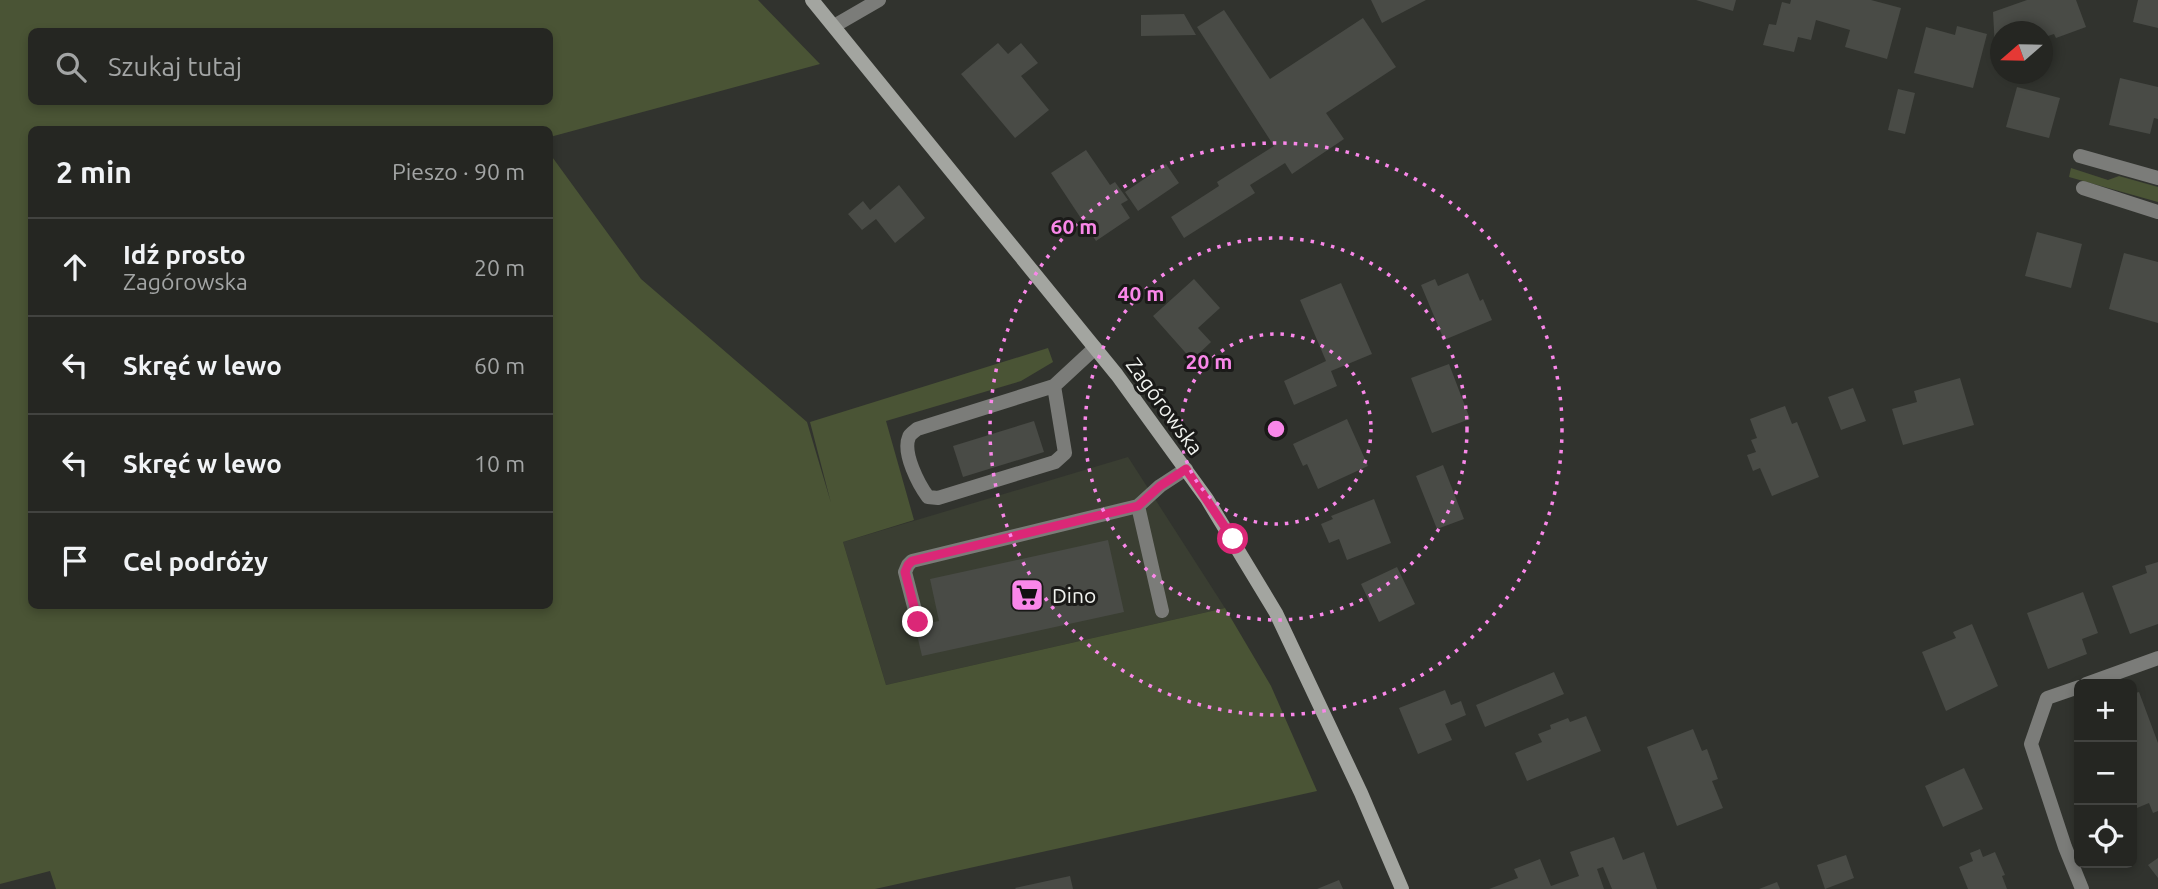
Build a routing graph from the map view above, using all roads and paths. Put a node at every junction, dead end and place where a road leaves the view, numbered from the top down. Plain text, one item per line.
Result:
1 (813, 0) edge
2 (879, 0) edge
3 (834, 26) junction
4 (2080, 156) dead end
5 (2158, 178) edge
6 (2083, 188) dead end
7 (2158, 212) edge
8 (1095, 348) junction
9 (1054, 386) junction
10 (1186, 469) junction
11 (1138, 506) junction
12 (1162, 611) dead end
13 (918, 622) dead end
14 (2158, 658) edge
15 (2099, 679) edge
16 (2074, 689) edge
17 (1402, 889) edge
18 (2082, 889) edge

1 - 3 street, Zagórowska
2 - 3 street
3 - 8 street, Zagórowska
4 - 5 street
6 - 7 street
8 - 9 street
8 - 10 street, Zagórowska
9 - 9 street
10 - 11 street
10 - 17 street, Zagórowska
11 - 12 street
11 - 13 street
14 - 15 street
16 - 18 street

